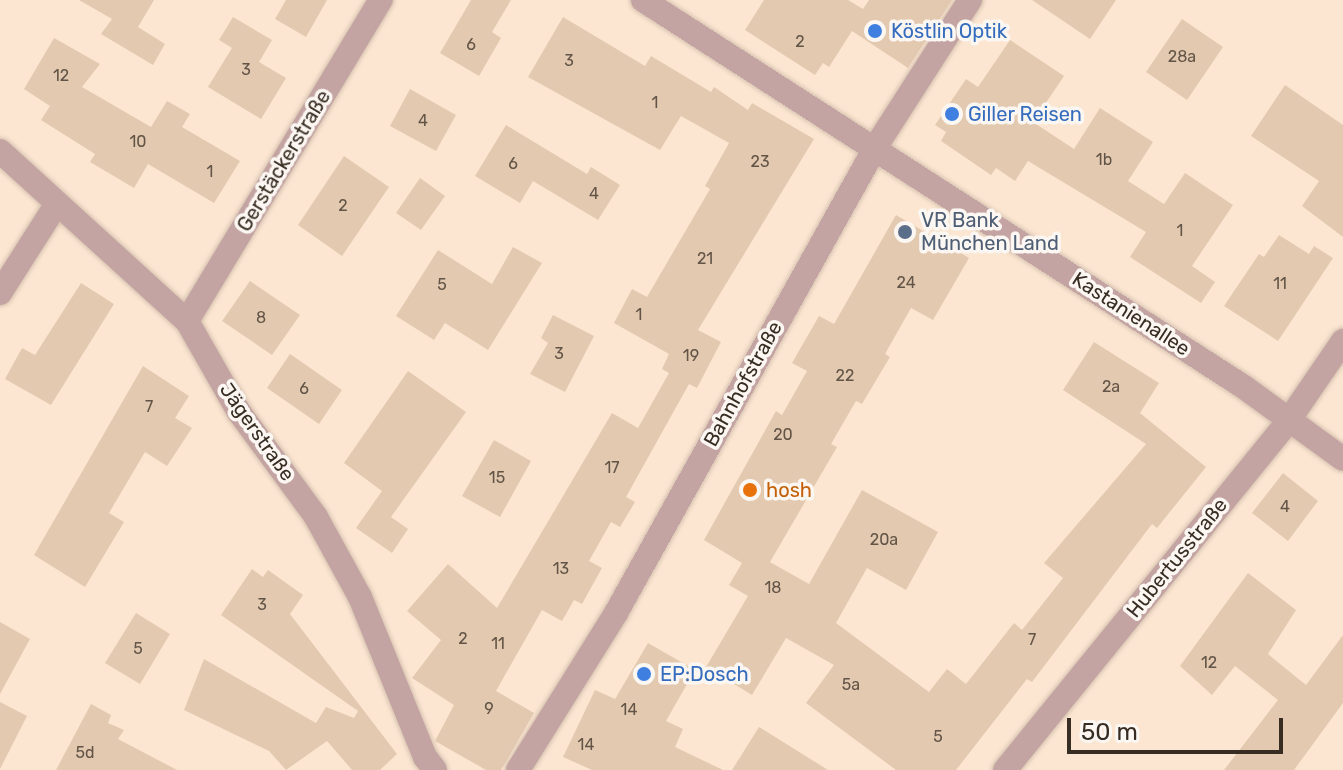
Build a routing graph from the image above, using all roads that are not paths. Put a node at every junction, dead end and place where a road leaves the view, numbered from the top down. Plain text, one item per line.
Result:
1 (381, 0) edge
2 (643, 0) edge
3 (970, 0) edge
4 (875, 148) junction
5 (0, 151) edge
6 (56, 205) junction
7 (0, 293) edge
8 (187, 321) junction
9 (1343, 341) edge
10 (1289, 420) junction
11 (1343, 459) edge
12 (435, 770) edge
13 (518, 770) edge
14 (1005, 770) edge

1 - 8 street, Gerstäckerstraße
2 - 4 street, Kastanienallee
3 - 4 street, Bahnhofstraße
4 - 10 street, Kastanienallee
4 - 13 street, Bahnhofstraße
5 - 6 street, Jägerstraße
6 - 7 street
6 - 8 street, Jägerstraße
8 - 12 street, Jägerstraße
9 - 10 street, Hubertusstraße
10 - 11 street, Kastanienallee
10 - 14 street, Hubertusstraße

